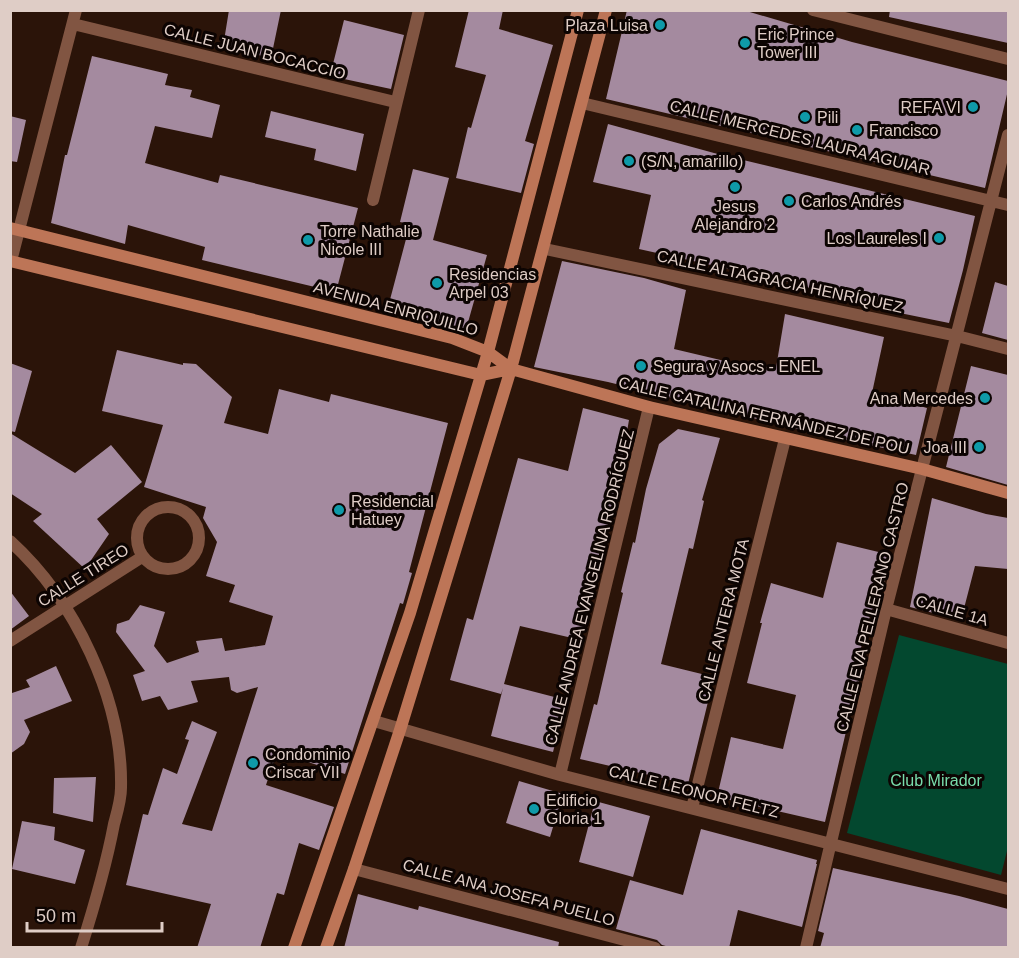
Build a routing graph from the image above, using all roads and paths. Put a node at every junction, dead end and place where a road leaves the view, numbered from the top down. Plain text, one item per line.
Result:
1 (76, 10) edge
2 (419, 10) edge
3 (578, 10) edge
4 (606, 10) edge
5 (813, 10) edge
6 (73, 24) junction
7 (1008, 59) edge
8 (395, 102) junction
9 (582, 103) junction
10 (1008, 135) edge
11 (373, 200) dead end
12 (991, 201) junction
13 (1008, 206) edge
14 (15, 229) edge
15 (545, 249) junction
16 (11, 261) edge
17 (957, 336) junction
18 (1008, 349) edge
19 (488, 351) junction
20 (511, 369) junction
21 (481, 375) junction
22 (649, 407) junction
23 (785, 439) junction
24 (922, 469) junction
25 (1008, 493) edge
26 (10, 541) edge
27 (142, 556) junction
28 (64, 605) junction
29 (886, 609) junction
30 (10, 640) edge
31 (1008, 643) edge
32 (374, 721) junction
33 (400, 730) junction
34 (560, 775) junction
35 (692, 808) junction
36 (832, 843) junction
37 (354, 869) junction
38 (1008, 889) edge
39 (81, 948) edge
40 (294, 948) edge
41 (326, 948) edge
42 (655, 948) edge
43 (806, 948) edge

1 - 6 street
2 - 8 street
3 - 19 street
4 - 9 street
5 - 7 street
6 - 8 street, CALLE JUAN BOCACCIO
6 - 14 street
8 - 11 street
9 - 12 street, CALLE MERCEDES LAURA AGUIAR
9 - 15 street
10 - 12 street, CALLE EVA PELLERANO CASTRO
12 - 13 street, CALLE MERCEDES LAURA AGUIAR
12 - 17 street, CALLE EVA PELLERANO CASTRO
14 - 16 street
14 - 19 street, AVENIDA ENRIQUILLO
15 - 17 street, CALLE ALTAGRACIA HENRÍQUEZ
15 - 20 street
16 - 21 street
17 - 18 street, CALLE ALTAGRACIA HENRÍQUEZ
17 - 24 street, CALLE EVA PELLERANO CASTRO
19 - 20 street, AVENIDA ENRIQUILLO
19 - 21 street
20 - 21 street
20 - 22 street, CALLE CATALINA FERNÁNDEZ DE POU
20 - 33 street
21 - 32 street
22 - 23 street, CALLE CATALINA FERNÁNDEZ DE POU
22 - 34 street, CALLE ANDREA EVANGELINA RODRÍGUEZ
23 - 24 street, CALLE CATALINA FERNÁNDEZ DE POU
23 - 35 street, CALLE ANTERA MOTA
24 - 25 street, CALLE CATALINA FERNÁNDEZ DE POU
24 - 29 street, CALLE EVA PELLERANO CASTRO
26 - 28 street
27 - 27 street
27 - 28 street, CALLE TIREO
28 - 30 street, CALLE TIREO
28 - 39 street
29 - 31 street, CALLE 1A
29 - 36 street, CALLE EVA PELLERANO CASTRO
32 - 33 street, CALLE LEONOR FELTZ
32 - 40 street
33 - 34 street, CALLE LEONOR FELTZ
33 - 37 street
34 - 35 street, CALLE LEONOR FELTZ
35 - 36 street, CALLE LEONOR FELTZ
36 - 38 street, CALLE LEONOR FELTZ
36 - 43 street, CALLE EVA PELLERANO CASTRO
37 - 41 street
37 - 42 street, CALLE ANA JOSEFA PUELLO

